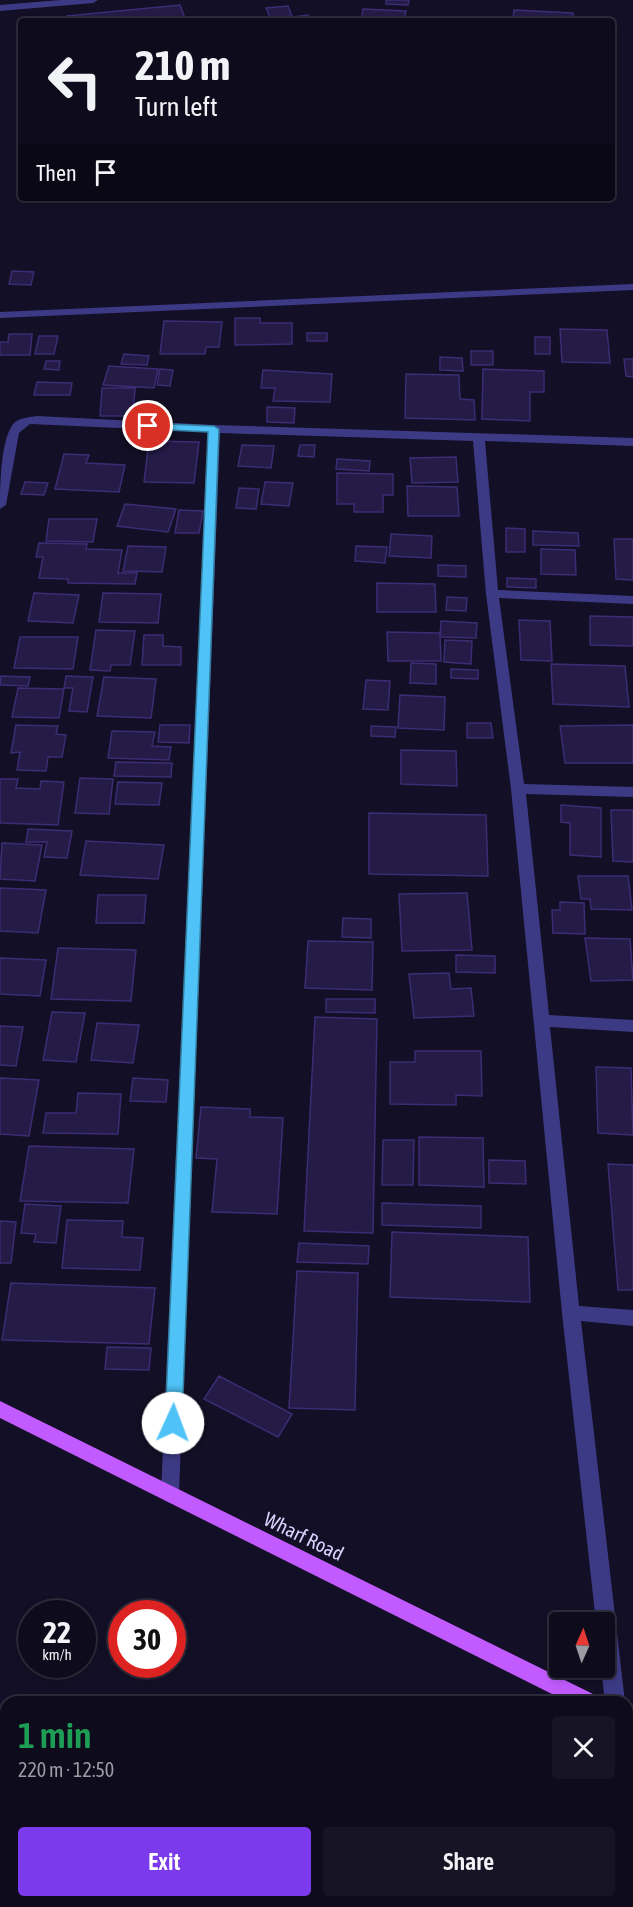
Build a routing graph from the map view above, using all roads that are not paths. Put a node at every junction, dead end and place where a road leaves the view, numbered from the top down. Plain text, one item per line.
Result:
1 (93, 0) edge
2 (0, 8) edge
3 (633, 287) edge
4 (0, 315) edge
5 (214, 429) junction
6 (479, 436) junction
7 (633, 442) edge
8 (0, 505) edge
9 (492, 594) junction
10 (633, 600) edge
11 (518, 789) junction
12 (633, 792) edge
13 (543, 1021) junction
14 (633, 1026) edge
15 (571, 1313) junction
16 (633, 1318) edge
17 (0, 1409) edge
18 (170, 1494) junction
19 (571, 1696) edge
20 (614, 1696) edge

1 - 2 street
3 - 4 street
5 - 6 street
5 - 8 street
5 - 18 street
6 - 7 street
6 - 9 street
9 - 10 street
9 - 11 street
11 - 12 street
11 - 13 street
13 - 14 street
13 - 15 street
15 - 16 street
15 - 20 street
17 - 18 main road, Wharf Road
18 - 19 main road, Wharf Road

